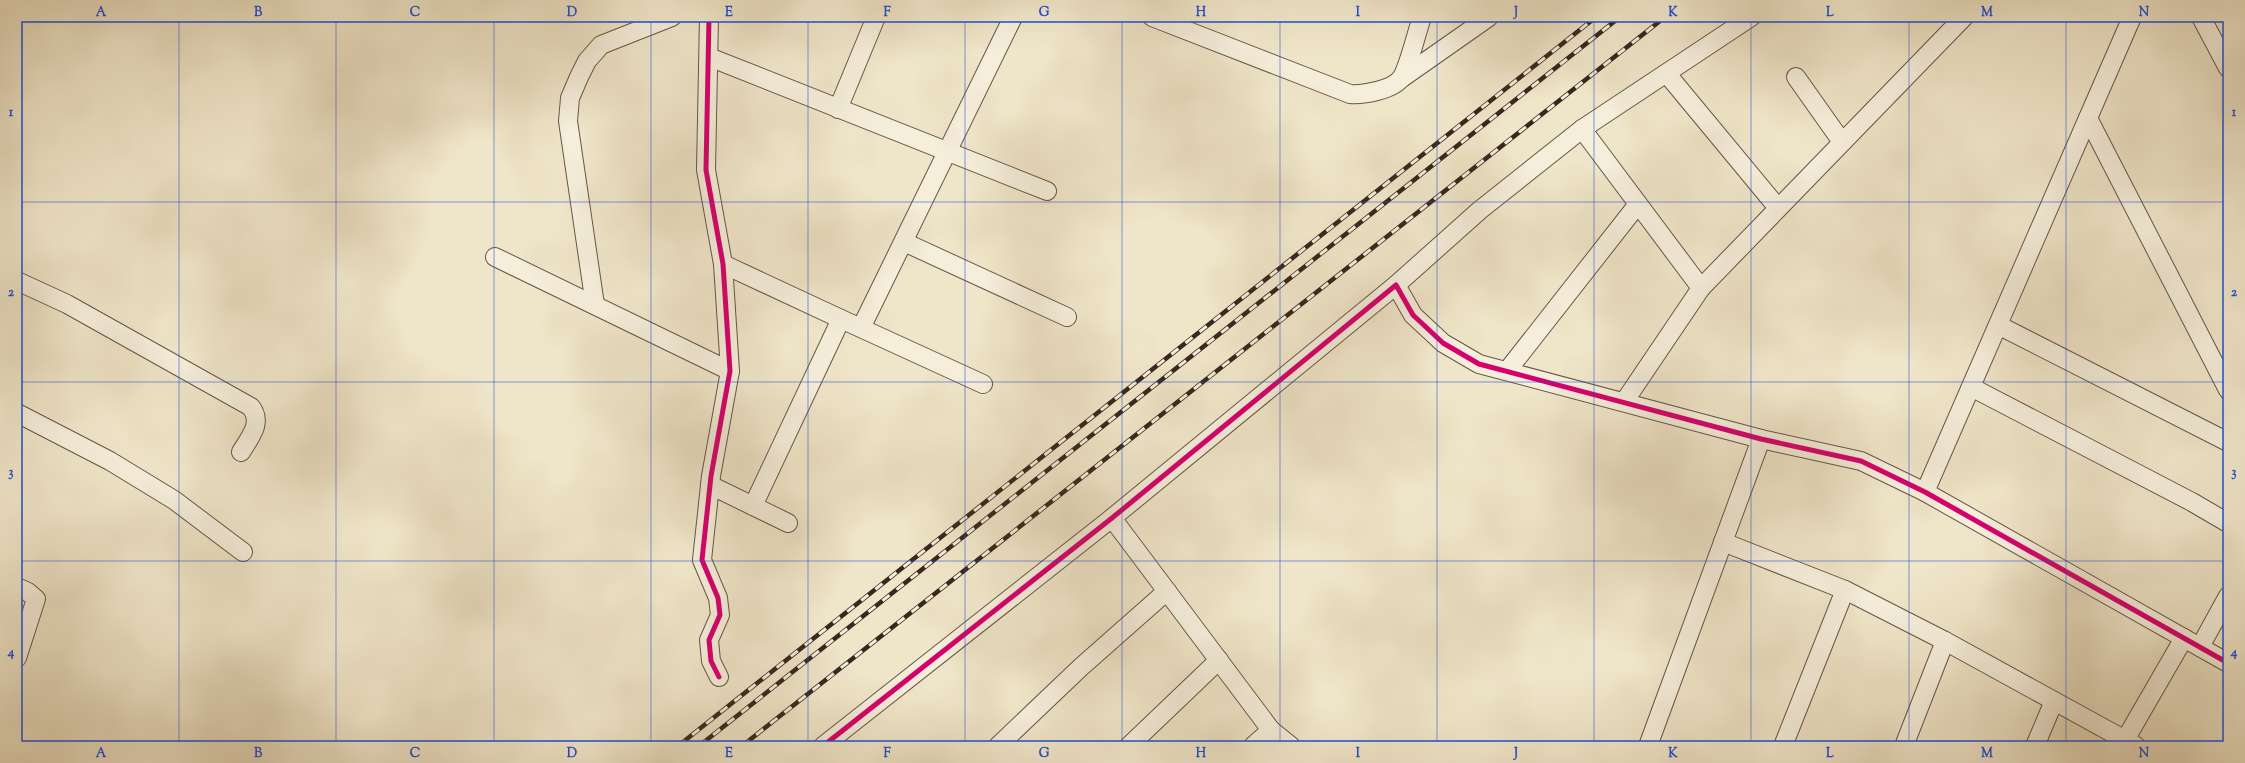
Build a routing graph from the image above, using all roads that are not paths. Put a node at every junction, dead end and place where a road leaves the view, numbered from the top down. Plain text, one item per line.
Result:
1 (672, 17) edge
2 (709, 17) edge
3 (876, 17) edge
4 (1013, 17) edge
5 (1152, 17) edge
6 (1422, 17) edge
7 (1489, 17) edge
8 (1751, 17) edge
9 (1964, 17) edge
10 (2132, 17) edge
11 (2201, 17) edge
12 (709, 58) junction
13 (2228, 68) edge
14 (1667, 74) junction
15 (1796, 77) dead end
16 (1402, 78) junction
17 (838, 109) junction
18 (2088, 118) junction
19 (1582, 129) junction
20 (1842, 142) junction
21 (946, 152) junction
22 (1047, 192) dead end
23 (1638, 204) junction
24 (1778, 208) junction
25 (904, 242) junction
26 (495, 257) dead end
27 (723, 264) junction
28 (17, 281) edge
29 (1396, 284) junction
30 (1701, 288) junction
31 (595, 305) junction
32 (1067, 317) dead end
33 (841, 319) junction
34 (1998, 325) junction
35 (860, 328) junction
36 (730, 371) junction
37 (1507, 371) junction
38 (983, 384) dead end
39 (1971, 387) junction
40 (2228, 390) edge
41 (1624, 402) junction
42 (17, 413) edge
43 (1761, 439) junction
44 (2228, 442) edge
45 (241, 452) dead end
46 (710, 485) junction
47 (1925, 492) junction
48 (753, 506) junction
49 (1112, 518) junction
50 (788, 523) dead end
51 (2228, 523) edge
52 (1723, 542) junction
53 (243, 552) dead end
54 (17, 587) edge
55 (1167, 590) junction
56 (1845, 590) junction
57 (2228, 596) edge
58 (2184, 638) junction
59 (1945, 641) junction
60 (2200, 647) junction
61 (17, 658) edge
62 (1219, 660) junction
63 (2228, 663) edge
64 (719, 677) dead end
65 (2054, 701) junction
66 (1271, 730) junction
67 (2130, 743) edge
68 (823, 746) edge
69 (998, 746) edge
70 (1129, 746) edge
71 (1253, 746) edge
72 (1291, 746) edge
73 (1648, 746) edge
74 (1783, 746) edge
75 (1904, 746) edge
76 (2035, 746) edge

1 - 31 street
2 - 12 street
3 - 17 street
4 - 21 street
5 - 16 street
6 - 16 street
7 - 16 street
8 - 14 street
9 - 20 street
10 - 18 street
11 - 13 street
12 - 17 street
12 - 27 street
14 - 19 street
14 - 24 street
15 - 20 street
17 - 21 street
18 - 34 street
18 - 40 street
19 - 23 street
19 - 29 street
20 - 24 street
21 - 22 street
21 - 25 street
23 - 30 street
23 - 37 street
24 - 30 street
25 - 32 street
25 - 35 street
26 - 31 street
27 - 33 street
27 - 36 street
28 - 45 street
29 - 37 street
29 - 49 street
30 - 41 street
31 - 36 street
33 - 35 street
33 - 48 street
34 - 39 street
34 - 44 street
35 - 38 street
36 - 46 street
37 - 41 street
39 - 47 street
39 - 51 street
41 - 43 street
42 - 53 street
43 - 47 street
43 - 52 street
46 - 48 street
46 - 64 street
47 - 58 street
48 - 50 street
49 - 55 street
49 - 68 street
52 - 56 street
52 - 73 street
54 - 61 street
55 - 62 street
55 - 69 street
56 - 59 street
56 - 74 street
57 - 60 street
58 - 60 street
58 - 67 street
59 - 65 street
59 - 75 street
60 - 63 street
62 - 66 street
62 - 70 street
65 - 67 street
65 - 76 street
66 - 71 street
66 - 72 street

